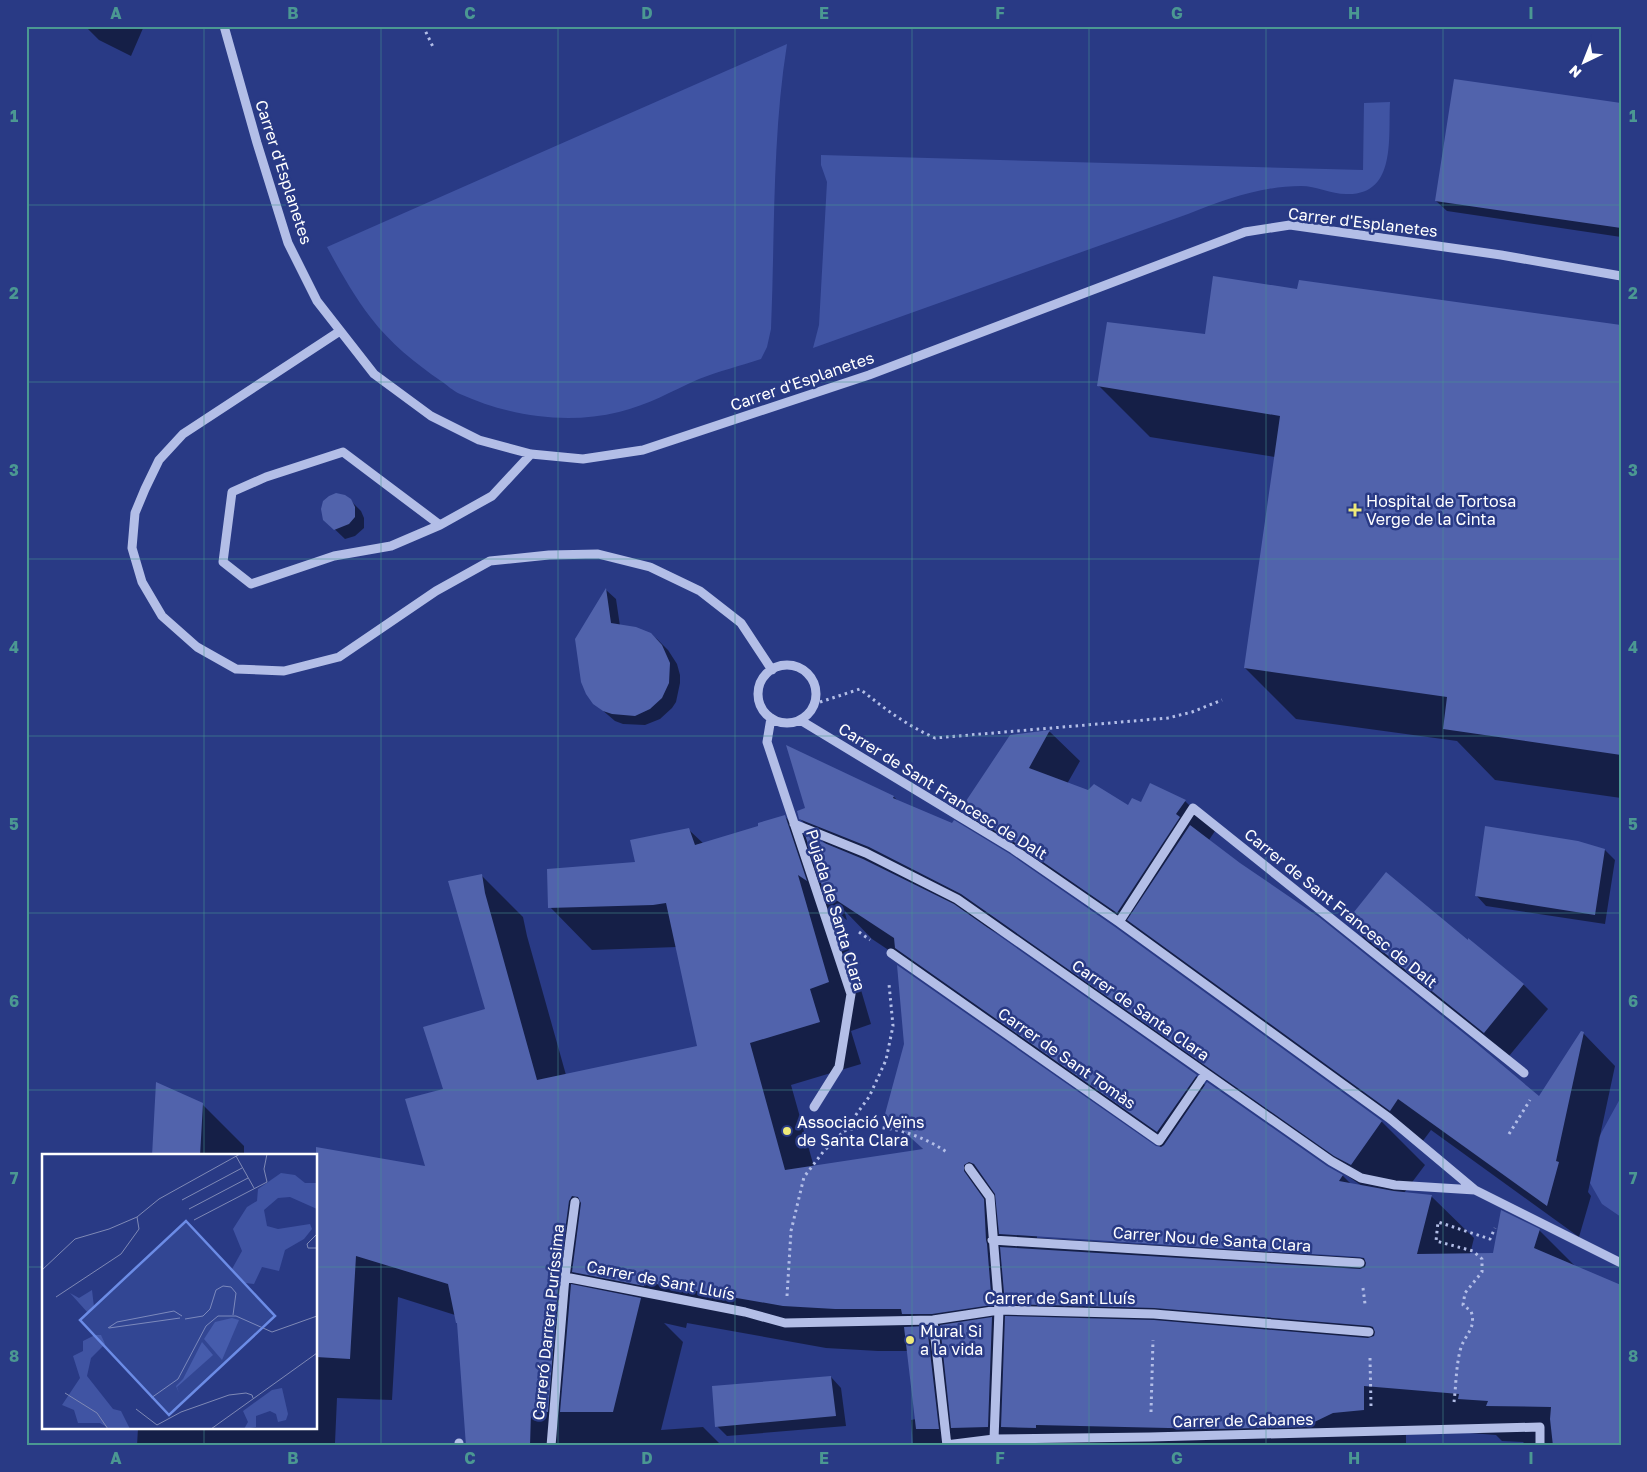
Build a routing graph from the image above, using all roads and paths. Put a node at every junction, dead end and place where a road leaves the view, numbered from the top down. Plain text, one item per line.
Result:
1 (224, 26) edge
2 (423, 26) edge
3 (434, 49) dead end
4 (1621, 276) edge
5 (340, 331) junction
6 (531, 454) junction
7 (440, 525) junction
8 (772, 670) junction
9 (1222, 700) dead end
10 (815, 703) junction
11 (771, 718) junction
12 (800, 720) junction
13 (794, 824) junction
14 (1119, 922) junction
15 (891, 953) dead end
16 (1524, 1073) joint
17 (1205, 1074) junction
18 (814, 1107) dead end
19 (844, 1131) dead end
20 (1509, 1134) dead end
21 (969, 1168) joint
22 (1476, 1190) junction
23 (575, 1202) dead end
24 (1506, 1206) junction
25 (992, 1240) junction
26 (1360, 1263) joint
27 (1621, 1263) edge
28 (565, 1277) junction
29 (999, 1310) junction
30 (1154, 1314) junction
31 (932, 1320) junction
32 (1369, 1332) junction
33 (1452, 1430) junction
34 (1371, 1432) junction
35 (994, 1440) junction
36 (1150, 1441) edge
37 (947, 1445) edge
38 (551, 1446) edge
39 (1540, 1446) edge

1 - 5 street, Carrer d'Esplanetes
2 - 3 path
4 - 6 street, Carrer d'Esplanetes
5 - 6 street, Carrer d'Esplanetes
5 - 8 street
6 - 7 street
7 - 7 street
8 - 10 street
8 - 11 street
9 - 10 path
10 - 12 street
11 - 12 street
11 - 13 street, Pujada de Santa Clara
12 - 14 street, Carrer de Sant Francesc de Dalt
13 - 17 street, Carrer de Santa Clara
13 - 18 street, Pujada de Santa Clara
14 - 16 street, Carrer de Sant Francesc de Dalt
14 - 22 street, Carrer de Sant Francesc de Dalt
15 - 17 street, Carrer de Sant Tomàs
16 - 20 path
17 - 22 street, Carrer de Santa Clara
19 - 21 path
21 - 25 street
22 - 24 street
23 - 28 street, Carreró Darrera Puríssima
24 - 27 street
24 - 33 path
25 - 26 street, Carrer Nou de Santa Clara
25 - 29 street
26 - 32 path
28 - 31 street, Carrer de Sant Lluís
28 - 38 street, Carreró Darrera Puríssima
29 - 30 street, Carrer de Sant Lluís
29 - 31 street, Carrer de Sant Lluís
29 - 35 street
30 - 32 street, Carrer de Sant Lluís
30 - 36 path
31 - 37 street
32 - 34 path
33 - 34 street, Carrer de Cabanes
33 - 39 street, Carrer de Cabanes
34 - 36 street, Carrer de Cabanes
35 - 36 street, Carrer de Cabanes
35 - 37 street, Carrer de Cabanes

